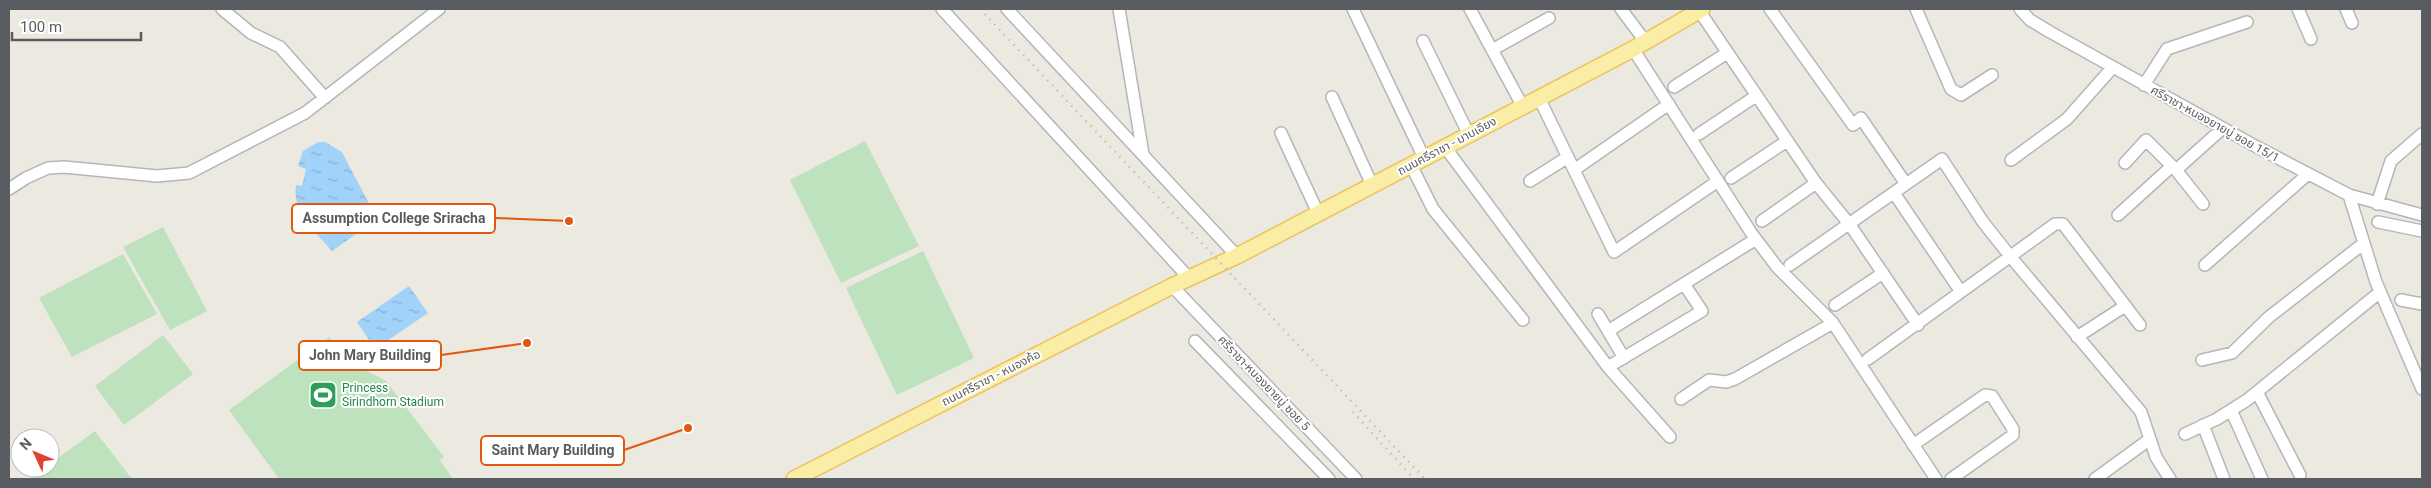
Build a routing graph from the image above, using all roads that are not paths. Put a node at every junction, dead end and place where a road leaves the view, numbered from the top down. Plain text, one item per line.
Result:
1 (222, 9) edge
2 (439, 9) edge
3 (942, 9) edge
4 (1006, 9) edge
5 (1119, 9) edge
6 (1352, 9) edge
7 (1471, 9) edge
8 (1621, 9) edge
9 (1700, 9) edge
10 (1770, 9) edge
11 (1916, 9) edge
12 (2020, 9) edge
13 (2298, 9) edge
14 (2346, 9) edge
15 (1549, 18) dead end
16 (2247, 22) dead end
17 (2352, 24) dead end
18 (2311, 40) dead end
19 (1422, 41) dead end
20 (1639, 45) junction
21 (1492, 50) junction
22 (1727, 53) junction
23 (2113, 67) junction
24 (1992, 75) dead end
25 (2144, 85) junction
26 (1674, 87) dead end
27 (1756, 96) junction
28 (1332, 97) dead end
29 (325, 98) junction
30 (1539, 98) junction
31 (1669, 104) junction
32 (1523, 106) junction
33 (2223, 128) junction
34 (1280, 133) dead end
35 (1699, 134) dead end
36 (2422, 134) edge
37 (1469, 135) junction
38 (1787, 140) junction
39 (1445, 147) junction
40 (1143, 154) junction
41 (1568, 157) junction
42 (2012, 160) dead end
43 (1418, 162) junction
44 (2126, 163) dead end
45 (2174, 168) junction
46 (1574, 170) junction
47 (2308, 174) junction
48 (1731, 178) dead end
49 (1530, 181) dead end
50 (1718, 181) junction
51 (1816, 184) junction
52 (1906, 184) junction
53 (1372, 185) junction
54 (9, 189) edge
55 (1894, 193) junction
56 (2349, 195) junction
57 (2203, 204) dead end
58 (2377, 204) junction
59 (1318, 213) junction
60 (2118, 215) dead end
61 (2422, 215) edge
62 (1762, 221) dead end
63 (2378, 222) dead end
64 (1850, 225) junction
65 (2422, 231) edge
66 (1756, 239) junction
67 (2364, 243) junction
68 (1237, 256) junction
69 (2010, 256) junction
70 (1790, 265) dead end
71 (2205, 265) dead end
72 (1883, 274) junction
73 (1189, 278) junction
74 (1684, 284) junction
75 (1172, 286) junction
76 (1961, 292) junction
77 (2380, 292) junction
78 (2401, 300) dead end
79 (2422, 304) edge
80 (1835, 305) dead end
81 (2125, 306) junction
82 (1598, 314) dead end
83 (1523, 320) dead end
84 (1833, 324) junction
85 (1918, 324) junction
86 (2140, 325) dead end
87 (1608, 332) junction
88 (2077, 336) junction
89 (1195, 341) dead end
90 (1624, 358) junction
91 (1868, 359) dead end
92 (2202, 360) dead end
93 (1608, 367) junction
94 (2422, 389) edge
95 (2257, 392) junction
96 (1681, 399) dead end
97 (2230, 410) junction
98 (2202, 426) junction
99 (1307, 428) junction
100 (2185, 434) dead end
101 (1670, 437) dead end
102 (2150, 439) junction
103 (1292, 440) junction
104 (1913, 445) junction
105 (2300, 475) dead end
106 (794, 479) edge
107 (1328, 479) edge
108 (1356, 479) edge
109 (1936, 479) edge
110 (1951, 479) edge
111 (2095, 479) edge
112 (2170, 479) edge
113 (2224, 479) edge
114 (2262, 479) edge

1 - 29 street
2 - 29 street
3 - 73 street
4 - 40 street
5 - 40 street
6 - 43 street
7 - 21 street
8 - 20 street
9 - 20 main road, ถนนศรีราชา - มาบเอียง
9 - 22 street
10 - 52 street
11 - 24 street
12 - 23 street, ศรีราชา-หนองยายบู่ ซอย 15/1
13 - 18 street
14 - 17 street
15 - 21 street
16 - 25 street
19 - 37 street
20 - 30 main road, ถนนศรีราชา - มาบเอียง
20 - 31 street
21 - 32 street
22 - 26 street
22 - 27 street
23 - 25 street, ศรีราชา-หนองยายบู่ ซอย 15/1
23 - 42 street
25 - 33 street, ศรีราชา-หนองยายบู่ ซอย 15/1
27 - 35 street
27 - 38 street
28 - 53 street
29 - 54 street
30 - 32 main road, ถนนศรีราชา - มาบเอียง
30 - 41 street
31 - 46 street
31 - 50 street
32 - 37 main road, ถนนศรีราชา - มาบเอียง
33 - 45 street
33 - 47 street, ศรีราชา-หนองยายบู่ ซอย 15/1
34 - 59 street
36 - 58 street
37 - 39 main road, ถนนศรีราชา - มาบเอียง
38 - 48 street
38 - 51 street
39 - 43 main road, ถนนศรีราชา - มาบเอียง
39 - 93 street
40 - 68 street
41 - 46 street
41 - 49 street
43 - 53 main road, ถนนศรีราชา - มาบเอียง
43 - 83 street
44 - 45 street
45 - 57 street
45 - 60 street
46 - 50 street
47 - 56 street, ศรีราชา-หนองยายบู่ ซอย 15/1
47 - 71 street
50 - 66 street
51 - 62 street
51 - 64 street
52 - 55 street
52 - 69 street
53 - 59 main road, ถนนศรีราชา - มาบเอียง
55 - 64 street
55 - 76 street
56 - 58 street, ศรีราชา-หนองยายบู่ ซอย 15/1
56 - 67 street
58 - 61 street, ศรีราชา-หนองยายบู่ ซอย 15/1
59 - 68 main road, ถนนศรีราชา - มาบเอียง
63 - 65 street
64 - 70 street
64 - 72 street
66 - 74 street
66 - 84 street
67 - 77 street
67 - 92 street
68 - 73 main road, ถนนศรีราชา - มาบเอียง
69 - 76 street
69 - 81 street
69 - 88 street
72 - 80 street
72 - 85 street
73 - 75 main road, ถนนศรีราชา - หนองค้อ
74 - 87 street
74 - 90 street
75 - 99 street, ศรีราชา-หนองยายบู่ ซอย 5
75 - 106 main road, ถนนศรีราชา - หนองค้อ
76 - 85 street
77 - 94 street
77 - 95 street
78 - 79 street
81 - 86 street
81 - 88 street
82 - 87 street
84 - 96 street
84 - 104 street
85 - 91 street
87 - 90 street
88 - 102 street
89 - 103 street
90 - 93 street
93 - 101 street
95 - 97 street
95 - 105 street
97 - 98 street
97 - 114 street
98 - 100 street
98 - 113 street
99 - 103 street
99 - 108 street, ศรีราชา-หนองยายบู่ ซอย 5
102 - 111 street
102 - 112 street
103 - 107 street
104 - 109 street
104 - 110 street

